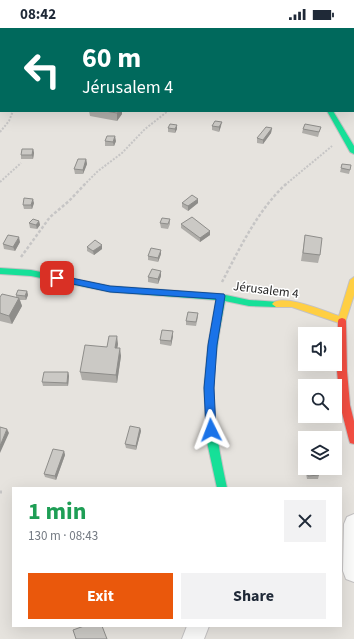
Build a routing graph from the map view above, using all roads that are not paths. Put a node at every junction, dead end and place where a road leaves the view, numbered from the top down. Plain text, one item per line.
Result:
1 (331, 112) edge
2 (354, 152) edge
3 (1, 271) edge
4 (354, 280) edge
5 (217, 296) junction
6 (342, 321) junction
7 (348, 371) edge
8 (354, 440) edge
9 (222, 487) edge
10 (354, 524) edge
11 (354, 571) edge
12 (198, 627) edge
13 (193, 639) edge

1 - 2 street
3 - 5 street, Jérusalem 4
4 - 6 street
5 - 6 street, Jérusalem 4
5 - 9 street
6 - 7 street
7 - 8 street
10 - 11 street
12 - 13 street

